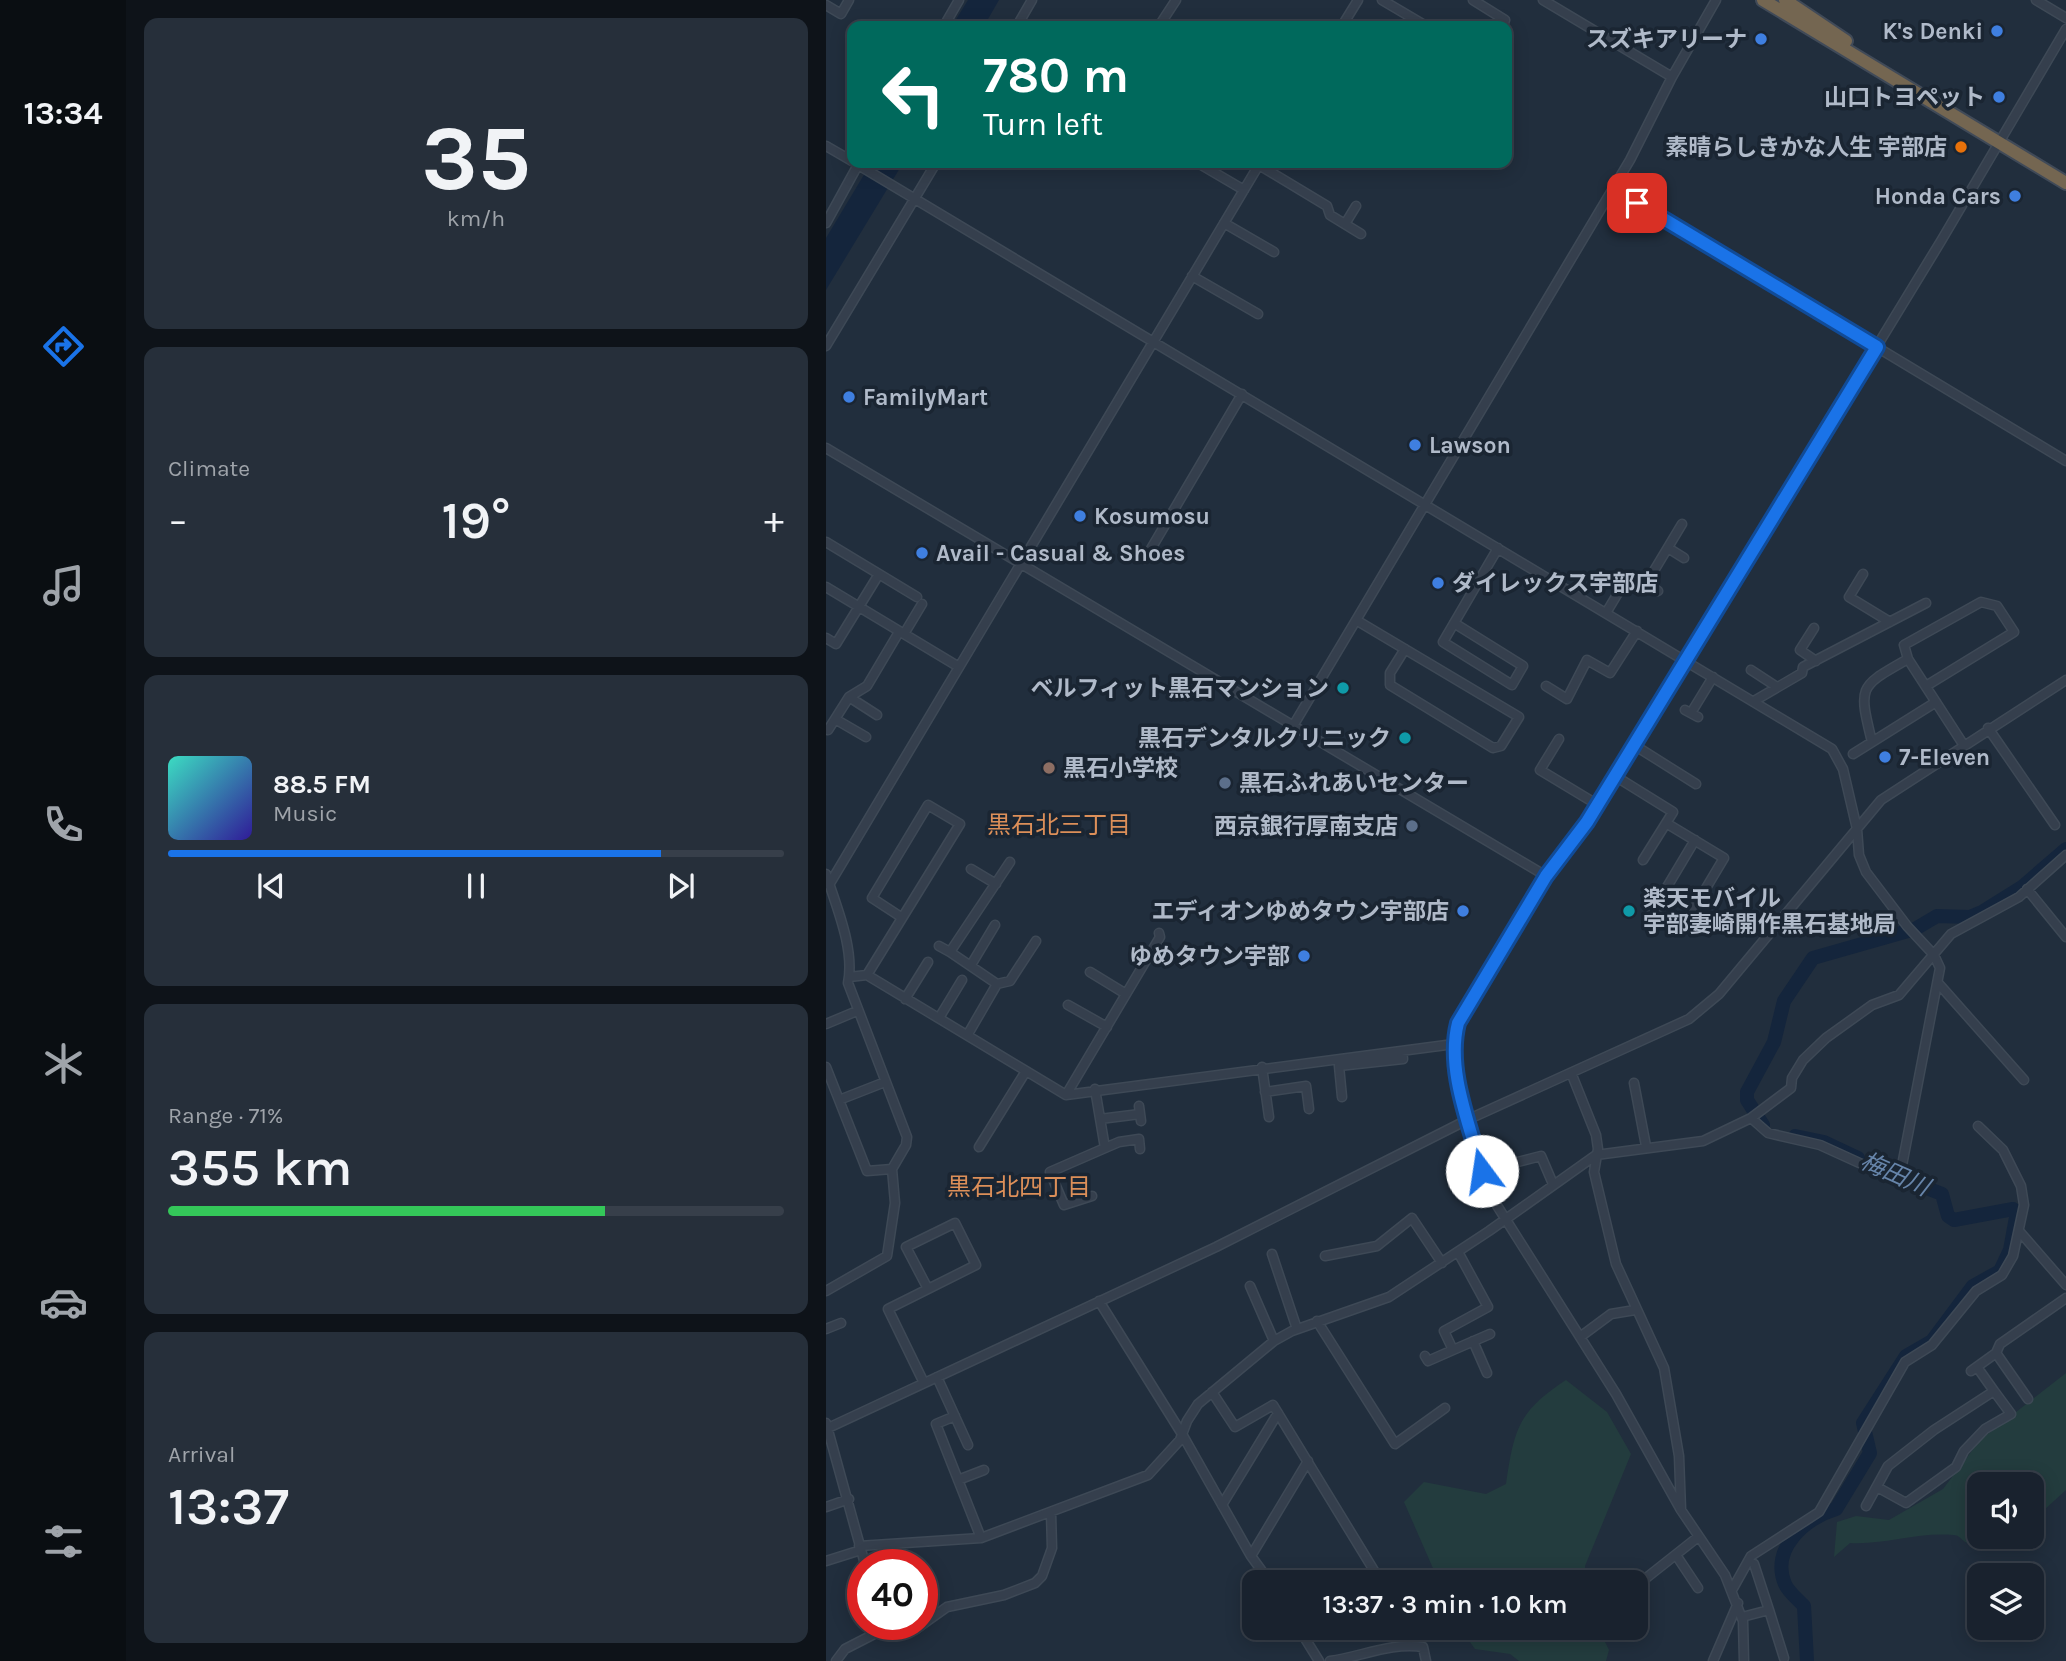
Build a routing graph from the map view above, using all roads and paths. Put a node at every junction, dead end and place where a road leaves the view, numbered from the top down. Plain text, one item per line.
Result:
1 (849, 0) edge
2 (959, 0) edge
3 (1032, 0) edge
4 (1176, 0) edge
5 (1359, 0) edge
6 (1382, 0) edge
7 (1473, 0) edge
8 (1543, 0) edge
9 (1716, 0) edge
10 (1763, 0) edge
11 (1785, 0) edge
12 (2036, 0) edge
13 (826, 5) edge
14 (2066, 18) edge
15 (947, 21) edge
16 (1020, 21) edge
17 (1162, 21) edge
18 (1345, 21) edge
19 (1418, 21) edge
20 (1505, 21) edge
21 (2066, 29) edge
22 (1672, 77) junction
23 (2000, 140) junction
24 (826, 146) edge
25 (847, 158) edge
26 (854, 168) edge
27 (864, 168) edge
28 (933, 168) edge
29 (1207, 168) edge
30 (1258, 168) edge
31 (1266, 168) edge
32 (2066, 175) edge
33 (2066, 183) edge
34 (1614, 188) junction
35 (1244, 190) junction
36 (915, 198) junction
37 (1356, 206) dead end
38 (826, 223) edge
39 (1224, 223) junction
40 (1345, 224) junction
41 (1361, 234) dead end
42 (1274, 252) dead end
43 (1192, 276) junction
44 (1258, 314) dead end
45 (1153, 341) junction
46 (826, 346) edge
47 (1877, 347) junction
48 (1242, 394) junction
49 (826, 448) edge
50 (2066, 461) edge
51 (1425, 503) junction
52 (1682, 524) dead end
53 (826, 542) edge
54 (1498, 548) junction
55 (1668, 548) junction
56 (1684, 558) dead end
57 (1145, 559) dead end
58 (1020, 565) junction
59 (879, 574) junction
60 (1863, 574) dead end
61 (1646, 584) junction
62 (826, 587) edge
63 (1658, 592) dead end
64 (1926, 603) dead end
65 (859, 607) junction
66 (1606, 612) junction
67 (1356, 620) junction
68 (1890, 622) junction
69 (1454, 623) junction
70 (1814, 628) dead end
71 (1637, 631) junction
72 (901, 633) junction
73 (826, 638) edge
74 (1405, 649) junction
75 (1908, 659) junction
76 (1684, 660) junction
77 (1816, 661) junction
78 (959, 667) junction
79 (1751, 670) dead end
80 (1713, 677) junction
81 (2066, 680) edge
82 (1546, 685) dead end
83 (1926, 686) junction
84 (1777, 687) junction
85 (849, 697) junction
86 (1754, 701) junction
87 (1936, 702) junction
88 (1691, 714) dead end
89 (877, 715) dead end
90 (835, 719) junction
91 (1293, 726) junction
92 (1988, 728) junction
93 (828, 730) dead end
94 (866, 737) dead end
95 (1559, 739) dead end
96 (1872, 742) junction
97 (1963, 744) junction
98 (1634, 745) junction
99 (1853, 754) dead end
100 (1615, 776) junction
101 (1696, 784) dead end
102 (1598, 805) junction
103 (1666, 823) junction
104 (2055, 825) dead end
105 (1857, 829) junction
106 (1695, 840) junction
107 (2066, 855) edge
108 (1643, 860) dead end
109 (1010, 862) dead end
110 (971, 869) dead end
111 (826, 874) edge
112 (1546, 876) junction
113 (996, 884) junction
114 (829, 885) junction
115 (2027, 889) junction
116 (901, 917) junction
117 (995, 925) dead end
118 (1159, 933) dead end
119 (2066, 937) edge
120 (1035, 941) dead end
121 (939, 946) dead end
122 (950, 952) junction
123 (1934, 955) junction
124 (928, 962) dead end
125 (971, 965) junction
126 (1090, 972) dead end
127 (867, 975) junction
128 (849, 977) junction
129 (962, 980) dead end
130 (1938, 983) junction
131 (997, 984) junction
132 (1126, 994) junction
133 (905, 999) junction
134 (1068, 1005) dead end
135 (857, 1011) junction
136 (939, 1018) junction
137 (826, 1024) edge
138 (1107, 1027) junction
139 (968, 1034) junction
140 (1454, 1044) junction
141 (1402, 1051) junction
142 (826, 1067) edge
143 (1262, 1067) junction
144 (1026, 1071) junction
145 (1572, 1074) junction
146 (2024, 1080) dead end
147 (885, 1082) junction
148 (1633, 1083) dead end
149 (1095, 1089) junction
150 (1265, 1092) junction
151 (1066, 1095) junction
152 (1342, 1097) dead end
153 (839, 1100) junction
154 (1309, 1109) dead end
155 (1140, 1114) dead end
156 (1269, 1116) dead end
157 (1754, 1116) junction
158 (1100, 1119) junction
159 (1469, 1119) junction
160 (1978, 1126) dead end
161 (1646, 1146) junction
162 (979, 1147) dead end
163 (1105, 1148) junction
164 (1140, 1149) dead end
165 (1596, 1155) junction
166 (892, 1169) junction
167 (1482, 1171) junction
168 (1553, 1184) junction
169 (1092, 1196) dead end
170 (1504, 1219) junction
171 (2020, 1232) junction
172 (1458, 1252) junction
173 (1272, 1254) dead end
174 (1325, 1256) dead end
175 (1442, 1263) junction
176 (2066, 1284) edge
177 (1250, 1286) dead end
178 (928, 1289) junction
179 (826, 1291) edge
180 (2066, 1298) edge
181 (1100, 1301) junction
182 (1635, 1310) junction
183 (1317, 1321) junction
184 (841, 1323) dead end
185 (826, 1329) edge
186 (1297, 1329) junction
187 (1490, 1334) dead end
188 (1580, 1337) junction
189 (1274, 1341) junction
190 (1474, 1341) junction
191 (1453, 1350) junction
192 (1996, 1353) junction
193 (1425, 1356) dead end
194 (1487, 1373) dead end
195 (937, 1377) junction
196 (924, 1383) junction
197 (1994, 1391) junction
198 (1212, 1392) junction
199 (2028, 1399) dead end
200 (1446, 1408) dead end
201 (1278, 1413) junction
202 (955, 1416) junction
203 (827, 1427) edge
204 (1182, 1434) junction
205 (968, 1445) dead end
206 (1308, 1461) junction
207 (984, 1470) dead end
208 (958, 1480) junction
209 (1877, 1487) junction
210 (849, 1499) junction
211 (1222, 1505) junction
212 (1866, 1506) dead end
213 (826, 1507) edge
214 (1681, 1510) junction
215 (1051, 1512) junction
216 (1698, 1537) junction
217 (981, 1538) junction
218 (860, 1548) junction
219 (1676, 1555) junction
220 (1251, 1556) junction
221 (826, 1562) edge
222 (1754, 1564) dead end
223 (1261, 1570) edge
224 (1374, 1570) edge
225 (1648, 1577) edge
226 (1698, 1588) dead end
227 (1732, 1590) junction
228 (1738, 1604) junction
229 (1769, 1611) junction
230 (938, 1613) edge
231 (1742, 1617) junction
232 (860, 1640) edge
233 (1305, 1640) edge
234 (1784, 1658) dead end
235 (836, 1661) edge
236 (1319, 1661) edge
237 (1330, 1661) edge
238 (1426, 1661) edge
239 (1713, 1661) edge
240 (1744, 1661) edge

1 - 13 street
2 - 15 street
3 - 16 street
4 - 17 street
5 - 18 street
6 - 19 street
7 - 20 street
8 - 22 street
9 - 22 street
10 - 23 highway
11 - 23 highway
12 - 14 street
21 - 23 street
22 - 34 street
23 - 32 highway
23 - 33 highway
23 - 47 street
24 - 25 street
26 - 38 street
27 - 36 street
28 - 36 street
29 - 35 street
30 - 35 street
31 - 40 street
34 - 47 street
34 - 51 street
35 - 39 street
36 - 45 street
36 - 46 street
37 - 40 street
39 - 42 street
39 - 43 street
40 - 41 street
43 - 44 street
43 - 45 street
45 - 48 street
45 - 58 street
47 - 50 street
47 - 76 street
48 - 51 street
48 - 57 street
49 - 58 street
51 - 54 street
51 - 67 street
52 - 55 street
53 - 59 street
54 - 66 street
54 - 69 street
55 - 56 street
55 - 61 street
58 - 78 street
58 - 91 street
59 - 65 street
59 - 72 street
60 - 68 street
61 - 63 street
61 - 66 street
62 - 65 street
64 - 68 street
65 - 72 street
65 - 73 street
66 - 71 street
67 - 74 street
67 - 91 street
68 - 77 street
69 - 69 street
70 - 77 street
71 - 76 street
71 - 82 street
72 - 78 street
72 - 85 street
74 - 74 street
75 - 83 street
75 - 83 street
75 - 96 street
76 - 80 street
76 - 98 street
77 - 84 street
78 - 114 street
79 - 84 street
80 - 86 street
80 - 88 street
81 - 92 street
83 - 87 street
84 - 86 street
85 - 89 street
85 - 90 street
86 - 105 street
87 - 96 street
87 - 97 street
90 - 93 street
90 - 94 street
91 - 112 street
92 - 97 street
92 - 104 street
95 - 102 street
96 - 99 street
97 - 105 street
98 - 100 street
98 - 101 street
100 - 102 street
100 - 103 street
102 - 112 street
103 - 106 street
103 - 108 street
105 - 123 street
105 - 145 street
106 - 106 street
107 - 115 street
109 - 113 street
110 - 113 street
111 - 114 street
112 - 140 street
113 - 122 street
114 - 128 street
115 - 119 street
115 - 123 street
116 - 116 street
116 - 127 street
117 - 125 street
118 - 132 street
120 - 131 street
121 - 122 street
122 - 125 street
123 - 130 street
123 - 157 street
124 - 133 street
125 - 131 street
126 - 132 street
127 - 128 street
127 - 133 street
128 - 135 street
129 - 136 street
130 - 146 street
130 - 157 street
131 - 139 street
132 - 138 street
133 - 136 street
134 - 138 street
135 - 137 street
135 - 147 street
136 - 139 street
138 - 151 street
139 - 144 street
140 - 141 street
140 - 159 street
141 - 143 street
141 - 152 street
142 - 153 street
143 - 149 street
143 - 150 street
144 - 151 street
144 - 162 street
145 - 159 street
145 - 165 street
147 - 153 street
147 - 166 street
148 - 161 street
149 - 151 street
149 - 158 street
150 - 154 street
150 - 156 street
153 - 166 street
155 - 158 street
157 - 161 street
158 - 163 street
159 - 167 street
159 - 181 street
160 - 171 street
161 - 165 street
163 - 164 street
163 - 169 street
165 - 168 street
165 - 182 street
166 - 179 street
167 - 168 street
167 - 170 street
168 - 170 street
170 - 172 street
170 - 188 street
171 - 176 street
171 - 227 street
172 - 175 street
172 - 191 street
173 - 186 street
174 - 175 street
175 - 183 street
177 - 189 street
178 - 178 street
178 - 196 street
180 - 192 street
181 - 195 street
181 - 204 street
182 - 188 street
182 - 214 street
183 - 186 street
183 - 200 street
184 - 185 street
186 - 189 street
187 - 190 street
188 - 214 street
189 - 198 street
190 - 191 street
190 - 194 street
191 - 193 street
192 - 197 street
192 - 199 street
195 - 196 street
195 - 202 street
196 - 203 street
197 - 209 street
197 - 209 street
198 - 201 street
198 - 204 street
201 - 206 street
201 - 211 street
202 - 205 street
202 - 208 street
203 - 210 street
204 - 211 street
204 - 215 street
206 - 220 street
206 - 224 street
207 - 208 street
208 - 217 street
209 - 212 street
210 - 213 street
210 - 218 street
211 - 220 street
214 - 216 street
215 - 217 street
215 - 230 street
216 - 219 street
216 - 227 street
217 - 218 street
218 - 221 street
219 - 225 street
219 - 226 street
220 - 223 street
222 - 229 street
227 - 228 street
228 - 231 street
228 - 239 street
229 - 231 street
229 - 234 street
231 - 240 street
232 - 235 street
233 - 236 street
237 - 238 street

